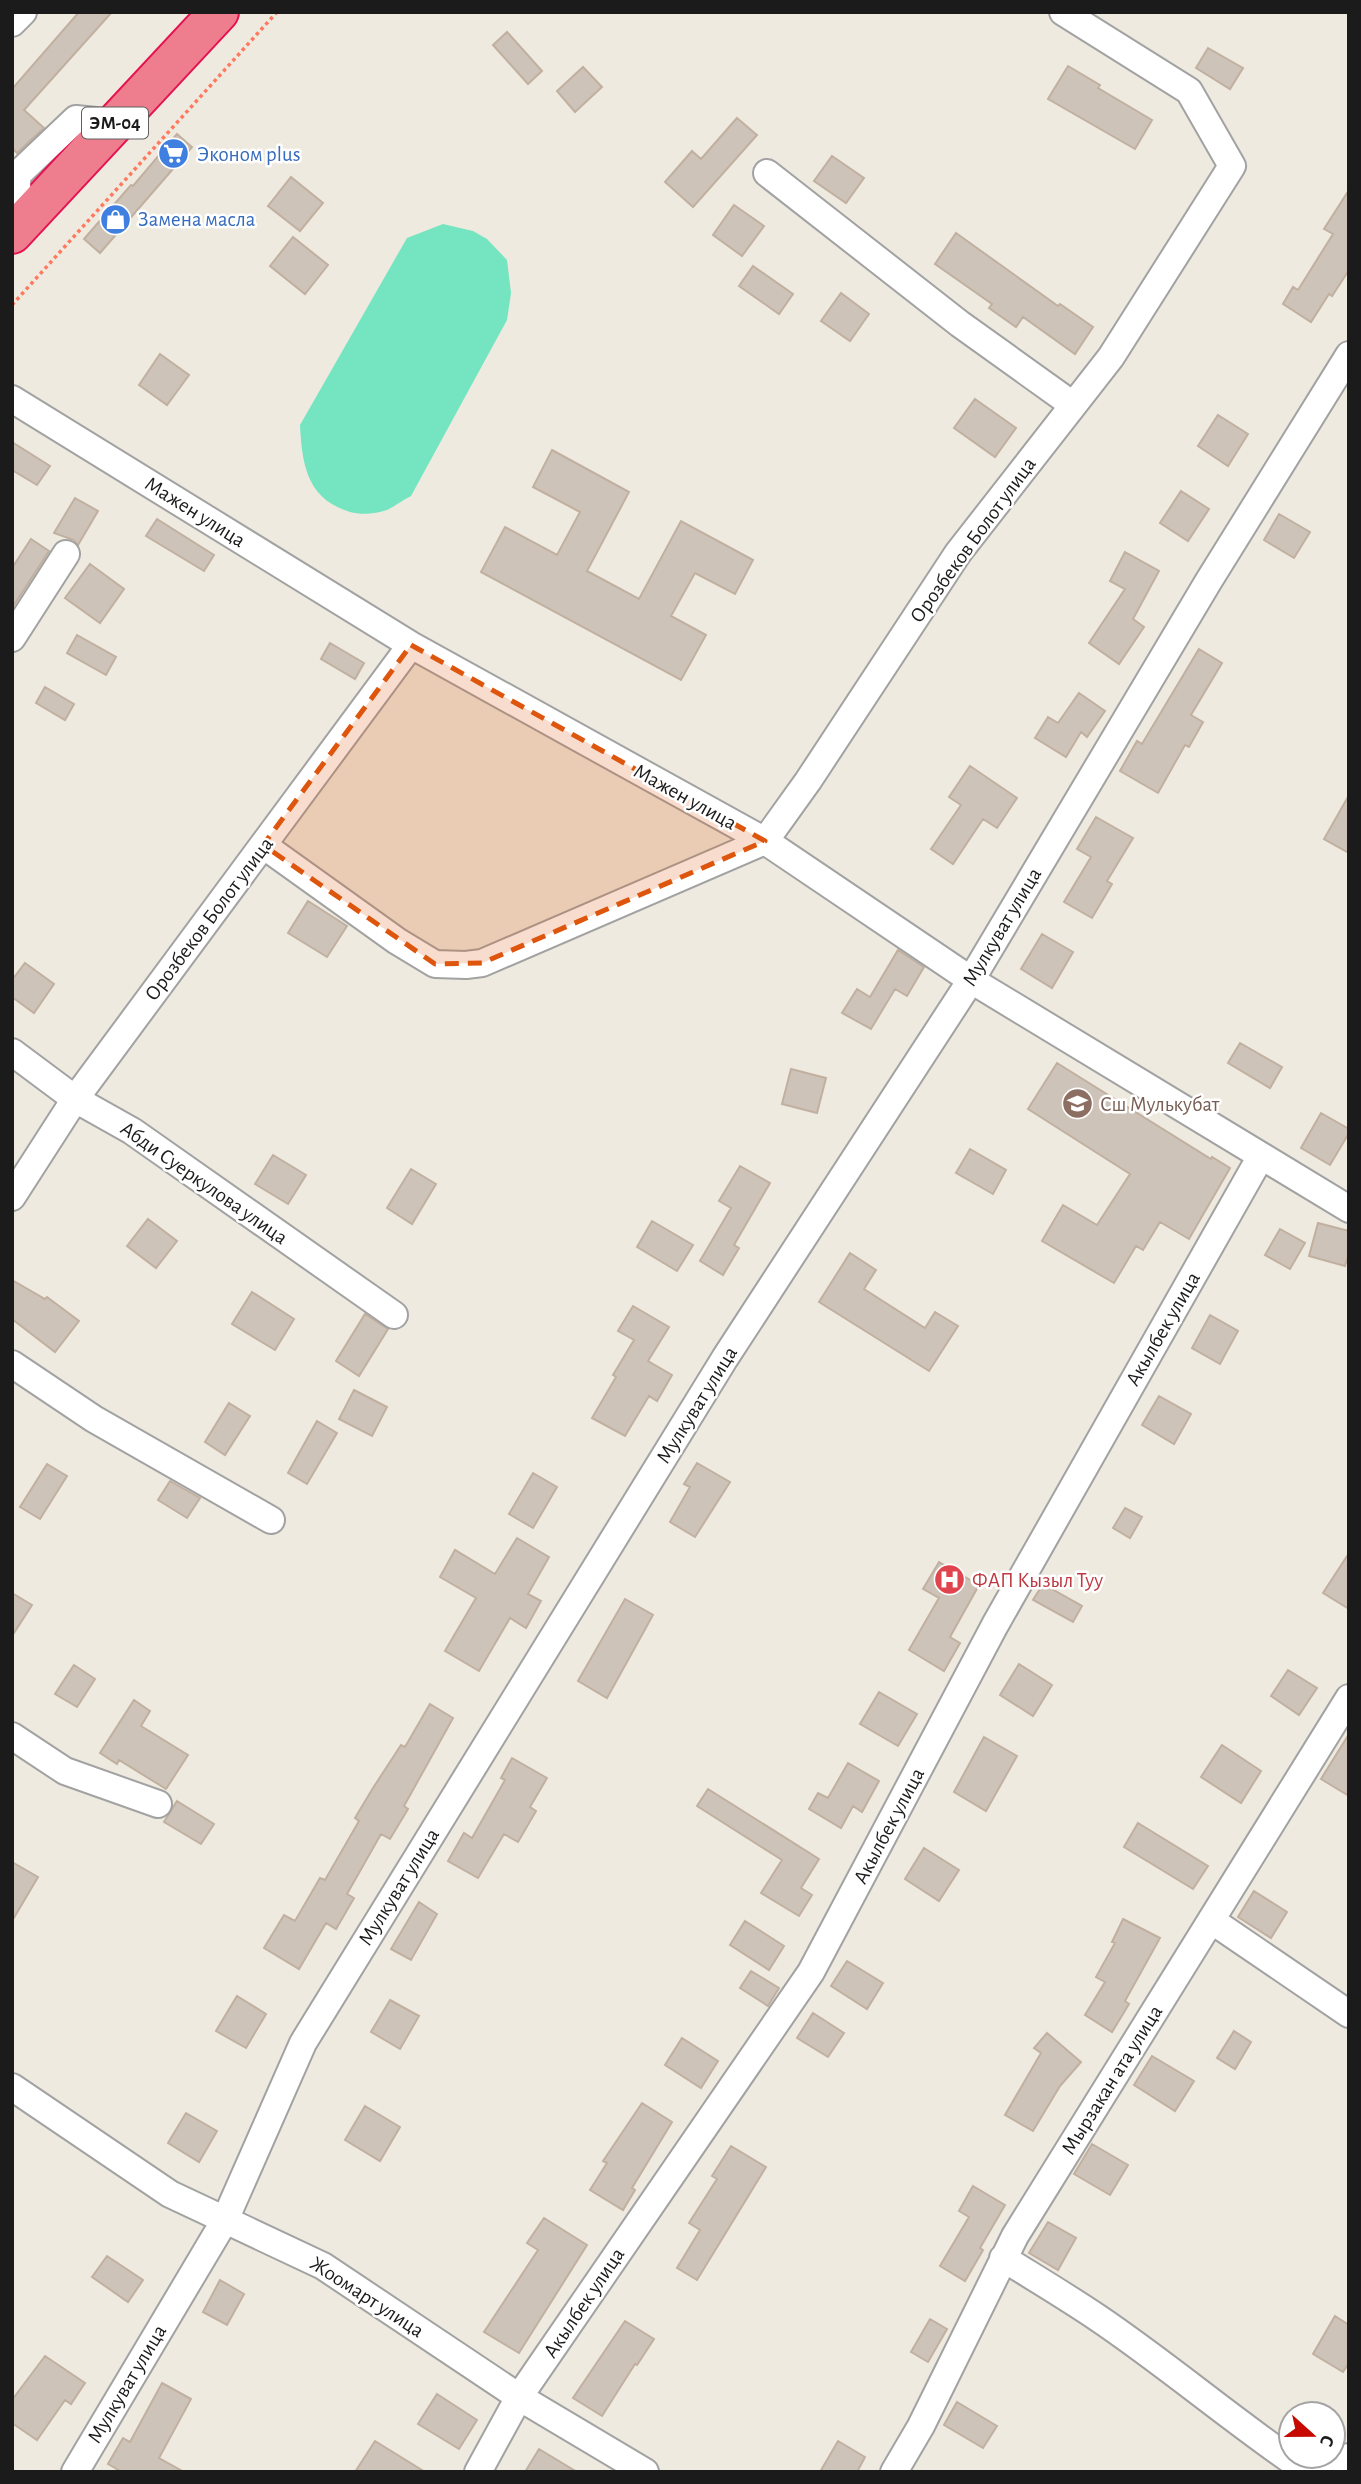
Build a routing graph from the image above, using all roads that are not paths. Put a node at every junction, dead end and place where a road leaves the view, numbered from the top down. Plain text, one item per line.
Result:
1 (23, 12) edge
2 (219, 12) edge
3 (1063, 12) edge
4 (12, 23) edge
5 (768, 173) dead end
6 (15, 231) edge
7 (1349, 355) edge
8 (12, 399) edge
9 (1073, 405) junction
10 (66, 554) dead end
11 (12, 638) edge
12 (411, 645) junction
13 (765, 841) junction
14 (263, 845) junction
15 (971, 980) junction
16 (12, 1052) edge
17 (75, 1099) junction
18 (1261, 1156) junction
19 (12, 1197) edge
20 (1349, 1209) edge
21 (394, 1315) dead end
22 (12, 1364) edge
23 (271, 1520) dead end
24 (1349, 1698) edge
25 (12, 1736) edge
26 (158, 1804) dead end
27 (1211, 1920) junction
28 (1349, 2014) edge
29 (12, 2087) edge
30 (225, 2220) junction
31 (1003, 2258) junction
32 (519, 2397) junction
33 (1349, 2457) edge
34 (75, 2472) edge
35 (478, 2472) edge
36 (645, 2472) edge
37 (894, 2472) edge

1 - 4 street
2 - 6 highway, ЭМ-04
3 - 9 street, Орозбеков Болот улица
5 - 9 street
7 - 15 street, Мулкуват улица
8 - 12 street, Мажен улица
9 - 13 street, Орозбеков Болот улица
10 - 11 street
12 - 13 street, Мажен улица
12 - 14 street, Орозбеков Болот улица
13 - 14 street
13 - 15 street, Мажен улица
14 - 17 street, Орозбеков Болот улица
15 - 18 street, Мажен улица
15 - 30 street, Мулкуват улица
16 - 17 street, Абди Суеркулова улица
17 - 19 street, Орозбеков Болот улица
17 - 21 street, Абди Суеркулова улица
18 - 20 street, Мажен улица
18 - 32 street, Акылбек улица
22 - 23 street
24 - 27 street, Мырзакан ата улица
25 - 26 street
27 - 28 street
27 - 31 street, Мырзакан ата улица
29 - 30 street, Жоомарт улица
30 - 32 street, Жоомарт улица
30 - 34 street, Мулкуват улица
31 - 33 street
31 - 37 street, Мырзакан ата улица
32 - 35 street, Акылбек улица
32 - 36 street, Жоомарт улица

